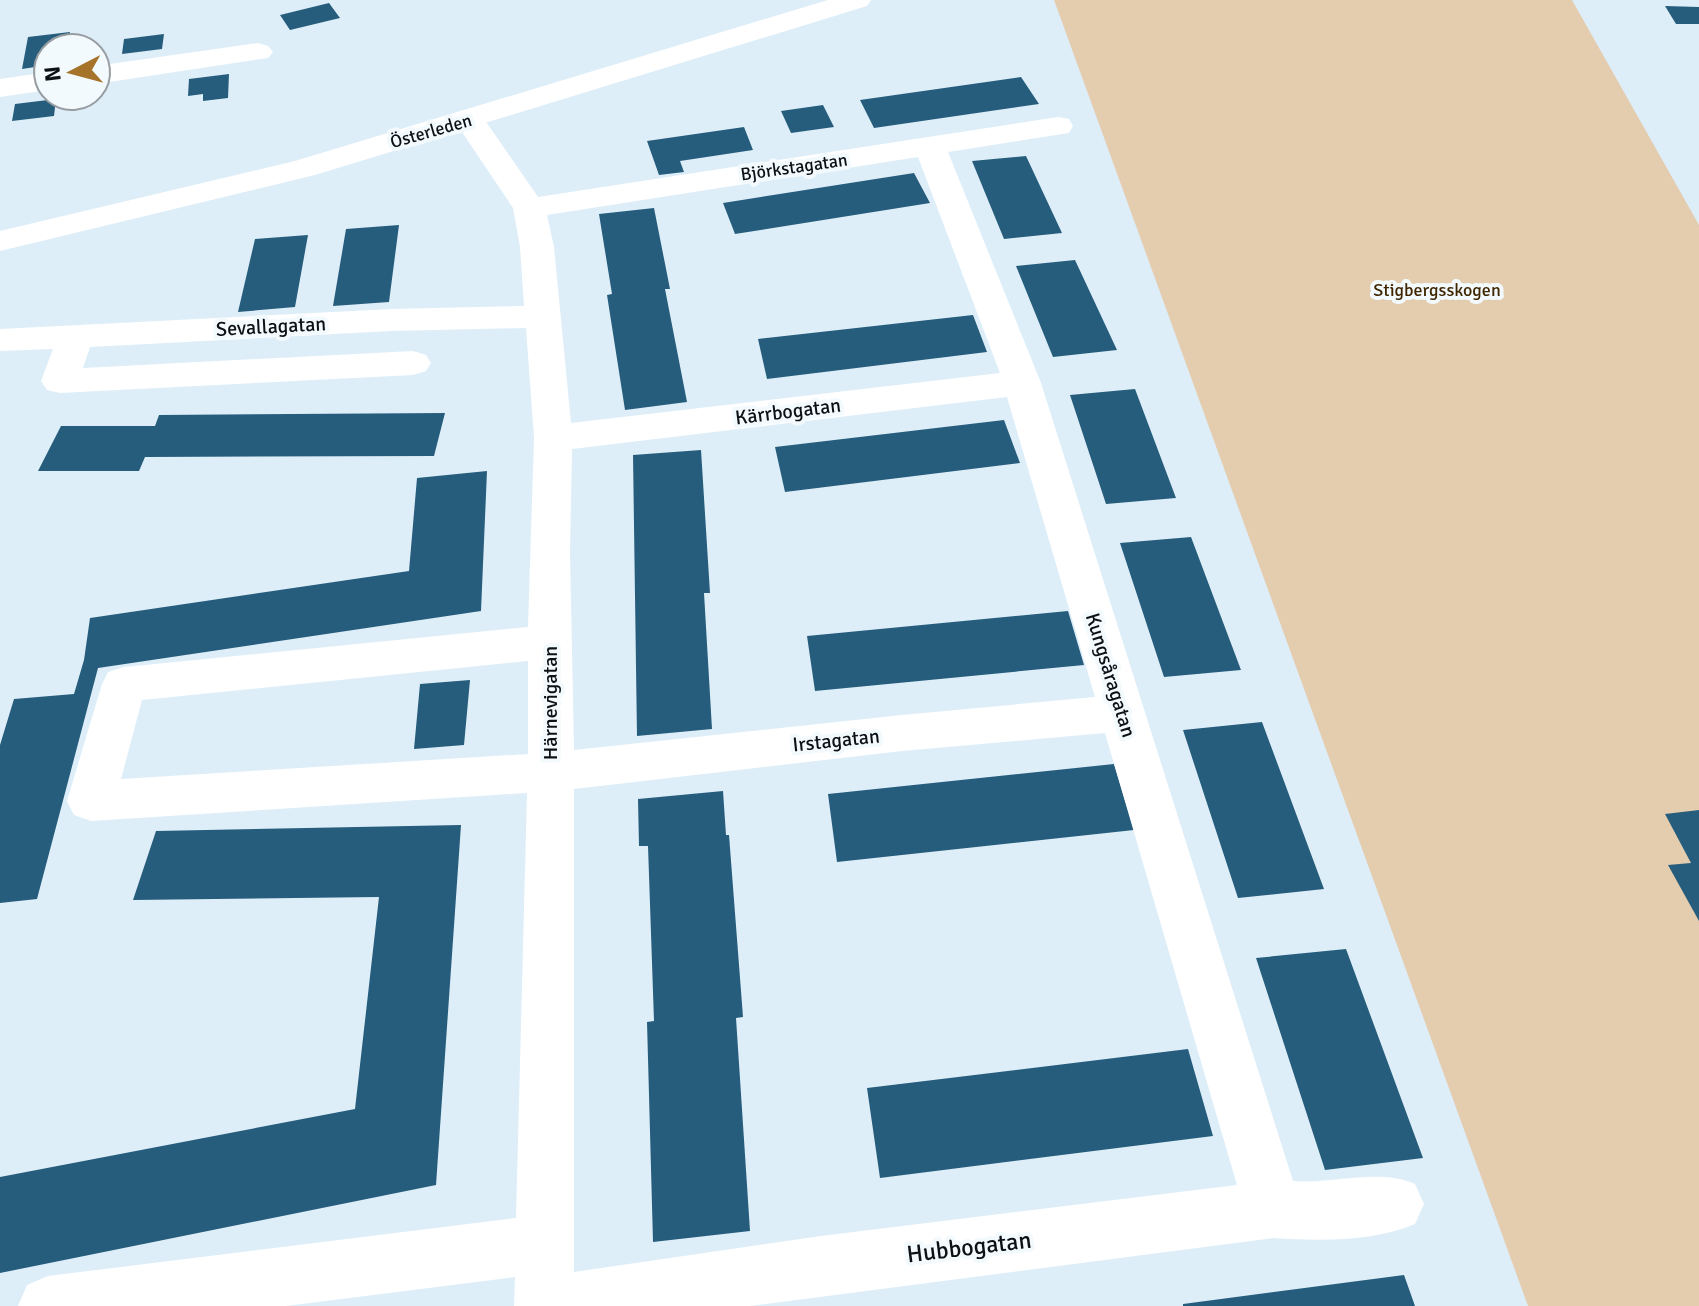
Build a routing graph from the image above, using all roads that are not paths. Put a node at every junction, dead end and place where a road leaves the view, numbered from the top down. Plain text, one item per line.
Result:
1 (857, 0) edge
2 (258, 52) dead end
3 (112, 73) edge
4 (32, 83) edge
5 (0, 88) edge
6 (469, 120) junction
7 (1058, 126) dead end
8 (930, 147) junction
9 (529, 208) junction
10 (0, 241) edge
11 (542, 317) junction
12 (76, 335) junction
13 (0, 340) edge
14 (413, 363) dead end
15 (1022, 383) junction
16 (553, 438) junction
17 (550, 642) junction
18 (1123, 713) junction
19 (551, 772) junction
20 (1395, 1204) dead end
21 (1273, 1209) junction
22 (545, 1244) junction
23 (48, 1306) edge
24 (544, 1306) edge

1 - 6 street, Österleden
2 - 3 street
4 - 5 street
6 - 9 street, Härnevigatan
6 - 10 street, Österleden
7 - 8 street, Björkstagatan
8 - 9 street, Björkstagatan
8 - 15 street, Kungsåragatan
9 - 11 street, Härnevigatan
11 - 12 street, Sevallagatan
11 - 16 street, Härnevigatan
12 - 13 street, Sevallagatan
12 - 14 street
15 - 16 street, Kärrbogatan
15 - 18 street, Kungsåragatan
16 - 17 street, Härnevigatan
17 - 19 street, Härnevigatan
17 - 19 street, Irstagatan
18 - 19 street, Irstagatan
18 - 21 street, Kungsåragatan
19 - 22 street, Härnevigatan
20 - 21 street, Hubbogatan
21 - 24 street, Hubbogatan
22 - 23 street
22 - 24 street, Härnevigatan

